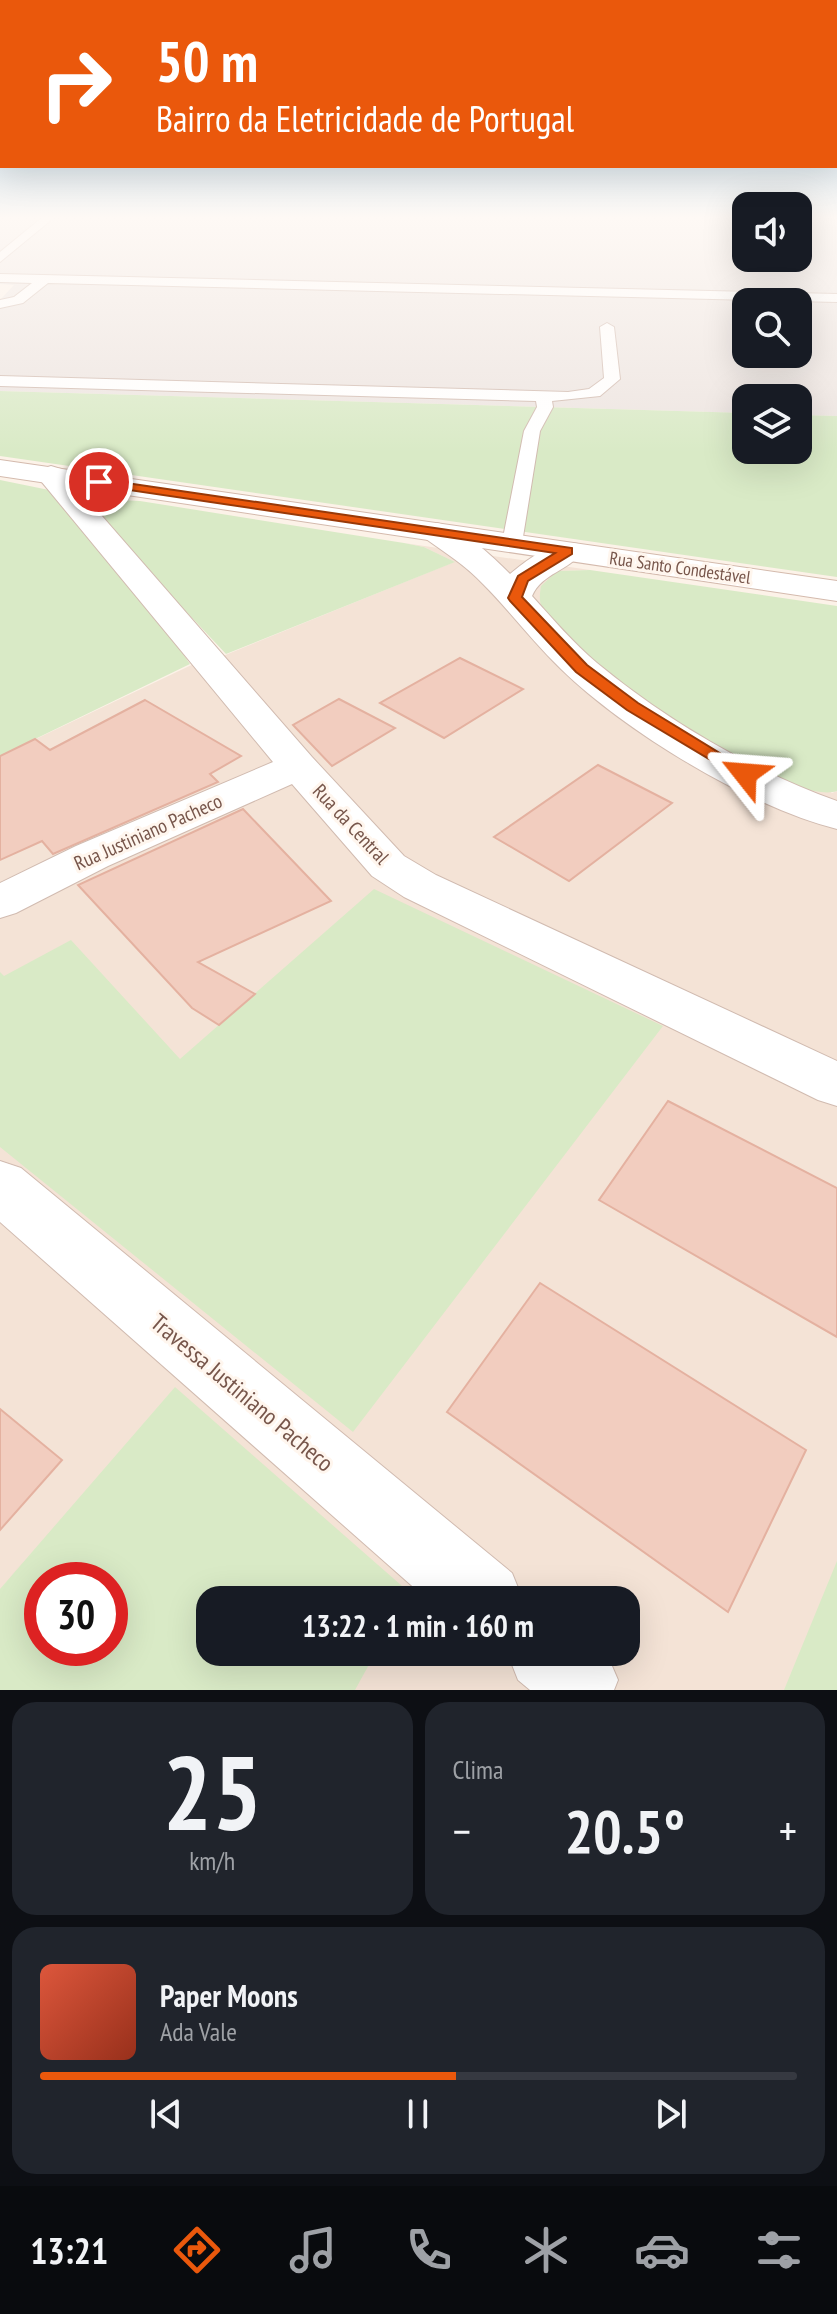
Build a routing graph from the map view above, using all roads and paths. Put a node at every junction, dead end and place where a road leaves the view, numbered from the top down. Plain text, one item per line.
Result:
1 (25, 295) edge
2 (699, 295) edge
3 (837, 298) edge
4 (0, 304) edge
5 (607, 327) dead end
6 (0, 381) edge
7 (543, 396) junction
8 (0, 468) edge
9 (51, 475) junction
10 (437, 532) junction
11 (512, 543) junction
12 (567, 551) junction
13 (837, 591) edge
14 (515, 598) junction
15 (298, 766) junction
16 (837, 816) edge
17 (0, 902) edge
18 (837, 1085) edge
19 (0, 1186) edge
20 (469, 1586) edge
21 (562, 1666) edge
22 (574, 1690) edge

1 - 4 lane
2 - 3 lane
5 - 7 lane
6 - 7 lane
7 - 11 lane
8 - 9 street, Rua Santo Condestável
9 - 10 street, Rua Santo Condestável
9 - 15 street, Rua da Central
10 - 11 street, Rua Santo Condestável
10 - 14 street
11 - 12 street, Rua Santo Condestável
12 - 13 street, Rua Santo Condestável
12 - 14 street
14 - 16 street
15 - 17 street, Rua Justiniano Pacheco
15 - 18 street, Rua da Central
19 - 20 street, Travessa Justiniano Pacheco
21 - 22 street

